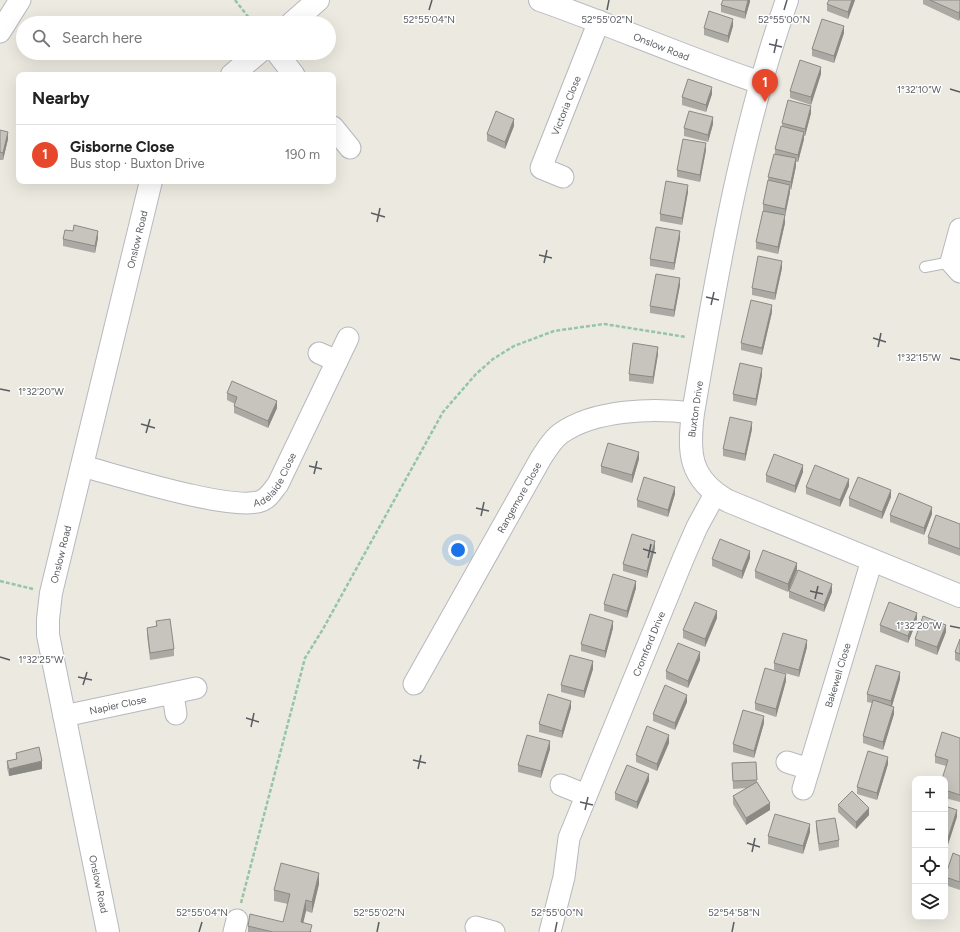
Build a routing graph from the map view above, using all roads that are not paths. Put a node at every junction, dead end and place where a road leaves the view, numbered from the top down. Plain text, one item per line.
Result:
1 (318, 0) edge
2 (540, 0) edge
3 (787, 0) edge
4 (14, 2) edge
5 (300, 16) edge
6 (599, 21) junction
7 (0, 32) edge
8 (250, 60) edge
9 (282, 60) edge
10 (236, 72) edge
11 (292, 72) edge
12 (761, 83) junction
13 (563, 177) dead end
14 (150, 184) edge
15 (960, 229) edge
16 (925, 267) dead end
17 (955, 267) edge
18 (348, 338) dead end
19 (693, 413) junction
20 (82, 466) junction
21 (715, 494) junction
22 (872, 560) junction
23 (960, 596) edge
24 (414, 684) dead end
25 (196, 688) dead end
26 (64, 716) junction
27 (787, 762) dead end
28 (809, 769) junction
29 (561, 785) dead end
30 (803, 790) dead end
31 (586, 794) junction
32 (108, 932) edge
33 (550, 932) edge

1 - 5 street
2 - 6 street, Onslow Road
3 - 12 street, Buxton Drive
4 - 7 street
6 - 12 street, Onslow Road
6 - 13 street, Victoria Close
8 - 10 street
9 - 11 street
12 - 19 street, Buxton Drive
14 - 20 street, Onslow Road
15 - 17 street
16 - 17 lane
18 - 20 street, Adelaide Close
19 - 21 street, Buxton Drive
19 - 24 street, Rangemore Close
20 - 26 street, Onslow Road
21 - 22 street, Buxton Drive
21 - 31 street, Cromford Drive
22 - 23 street, Buxton Drive
22 - 28 street, Bakewell Close
25 - 26 street, Napier Close
26 - 32 street, Onslow Road
27 - 28 street
28 - 30 street, Bakewell Close
29 - 31 street
31 - 33 street, Cromford Drive

